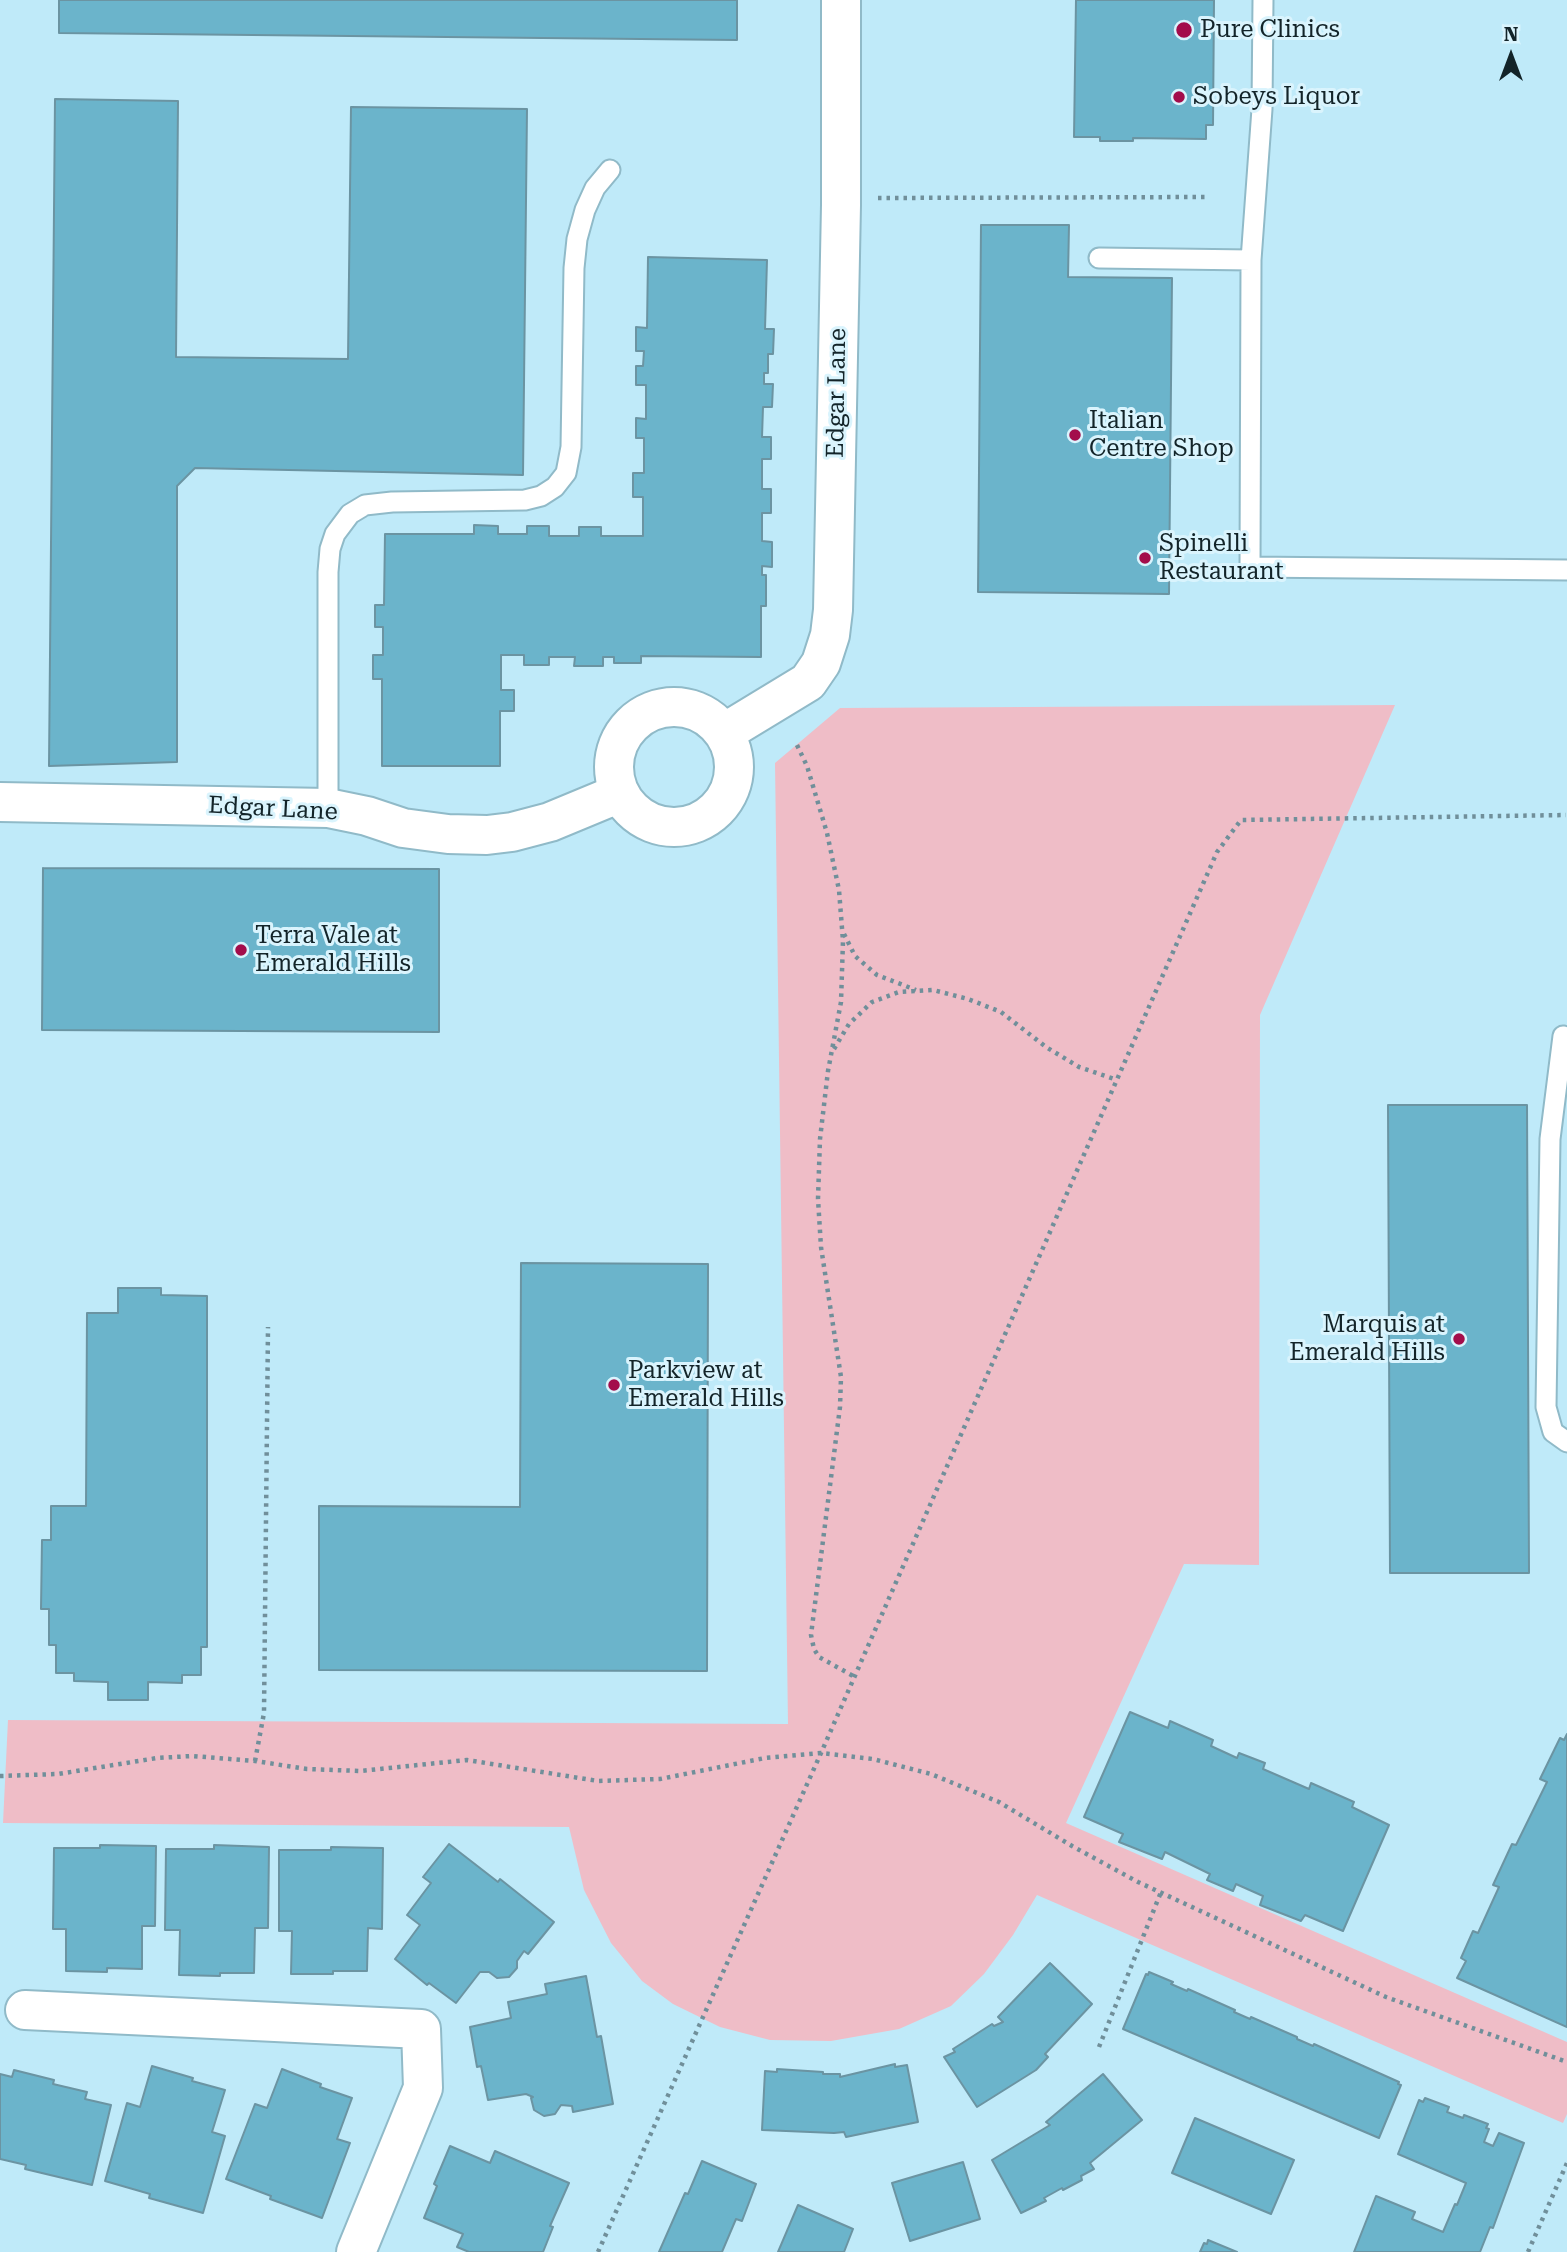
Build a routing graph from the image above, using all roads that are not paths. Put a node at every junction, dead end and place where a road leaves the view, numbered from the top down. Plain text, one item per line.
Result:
1 (841, 0) edge
2 (1263, 0) edge
3 (610, 170) dead end
4 (1099, 258) dead end
5 (1251, 260) junction
6 (1567, 570) edge
7 (724, 733) junction
8 (620, 793) junction
9 (0, 802) edge
10 (328, 808) junction
11 (1563, 1036) dead end
12 (1567, 1442) edge
13 (25, 2010) dead end
14 (356, 2252) edge

1 - 7 street, Edgar Lane
2 - 5 lane
3 - 10 lane
4 - 5 lane
5 - 6 lane
7 - 8 street
7 - 8 street
8 - 10 street, Edgar Lane
9 - 10 street, Edgar Lane
11 - 12 lane
13 - 14 street

